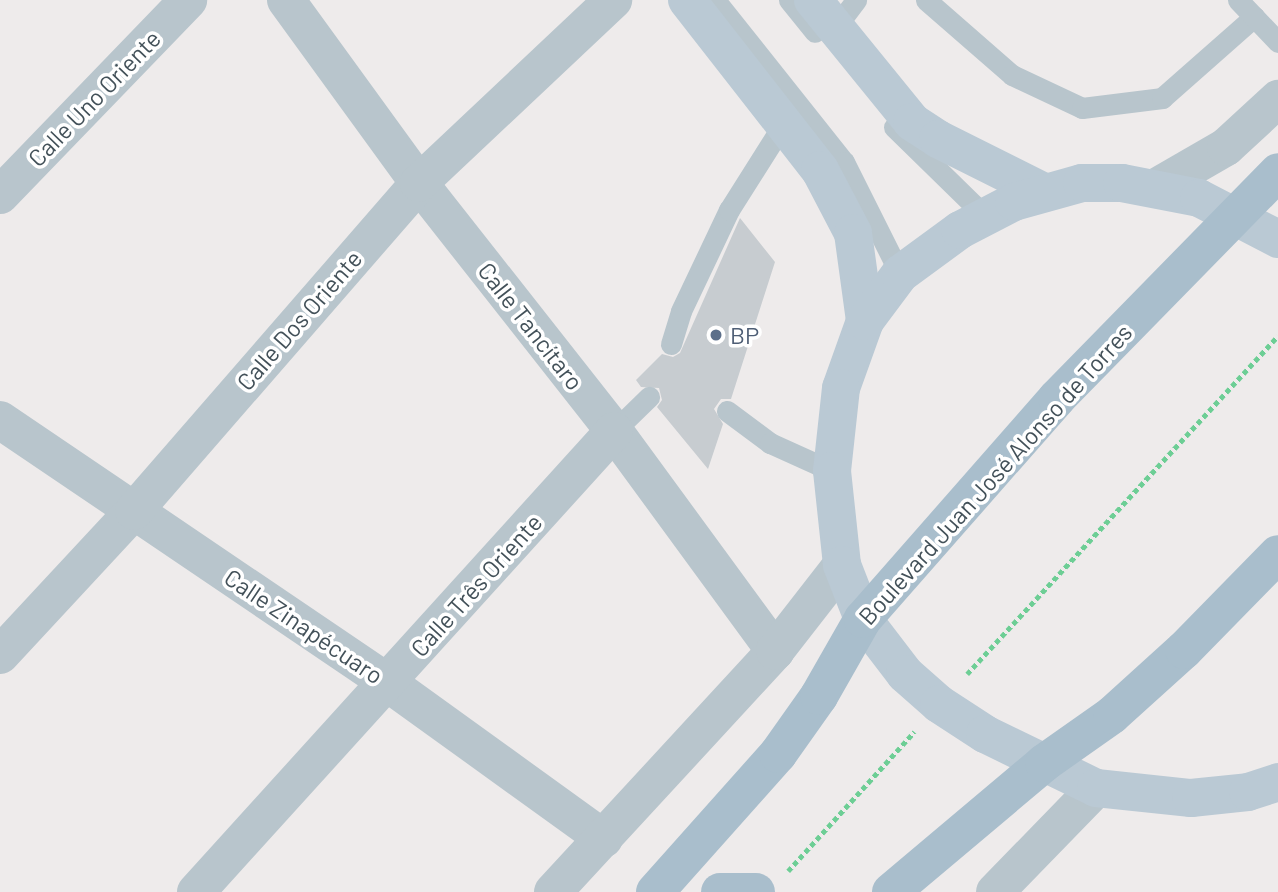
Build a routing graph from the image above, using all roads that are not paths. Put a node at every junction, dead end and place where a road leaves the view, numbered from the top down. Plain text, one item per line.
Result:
1 (188, 0) edge
2 (286, 0) edge
3 (612, 0) edge
4 (687, 0) edge
5 (716, 0) edge
6 (789, 0) edge
7 (926, 0) edge
8 (1238, 0) edge
9 (835, 9) edge
10 (1254, 17) junction
11 (1278, 41) edge
12 (1278, 99) edge
13 (784, 123) junction
14 (1278, 172) edge
15 (419, 183) junction
16 (1155, 188) junction
17 (1044, 192) junction
18 (0, 195) edge
19 (1238, 214) junction
20 (985, 216) junction
21 (1278, 239) edge
22 (901, 274) junction
23 (865, 321) junction
24 (671, 344) dead end
25 (649, 397) dead end
26 (727, 411) dead end
27 (0, 420) edge
28 (614, 431) junction
29 (832, 471) junction
30 (134, 511) junction
31 (1278, 554) edge
32 (842, 565) junction
33 (863, 619) junction
34 (775, 651) junction
35 (0, 655) edge
36 (388, 683) junction
37 (1044, 763) junction
38 (1096, 788) junction
39 (1268, 792) edge
40 (604, 839) junction
41 (766, 887) edge
42 (196, 892) edge
43 (553, 892) edge
44 (655, 892) edge
45 (720, 892) edge
46 (891, 892) edge
47 (995, 892) edge

1 - 18 street, Calle Uno Oriente
2 - 15 street, Calle Tancítaro
3 - 15 street, Calle Dos Oriente
4 - 13 main road
5 - 22 lane
6 - 20 lane
7 - 10 lane
8 - 10 lane
9 - 17 main road
10 - 11 lane
12 - 16 street
13 - 23 main road
13 - 24 lane
14 - 19 main road, Boulevard Juan José Alonso de Torres
15 - 28 street, Calle Tancítaro
15 - 30 street, Calle Dos Oriente
16 - 17 main road
16 - 19 main road
17 - 20 main road
19 - 21 main road
19 - 33 main road, Boulevard Juan José Alonso de Torres
20 - 22 main road
22 - 23 main road
23 - 29 main road
25 - 28 lane
26 - 29 lane
27 - 30 street, Calle Zinapécuaro
28 - 34 street, Calle Tancítaro
28 - 36 street, Calle Três Oriente
29 - 32 main road
30 - 35 street, Calle Dos Oriente
30 - 36 street, Calle Zinapécuaro
31 - 37 main road
32 - 33 main road
32 - 34 street, Boulevard Juan José Alonso de Torres
33 - 37 main road
33 - 44 main road, Boulevard Juan José Alonso de Torres
34 - 40 street, Boulevard Juan José Alonso de Torres
36 - 40 street, Calle Zinapécuaro
36 - 42 street, Calle Três Oriente
37 - 38 main road
37 - 46 main road
38 - 39 main road
38 - 47 street
40 - 43 street, Boulevard Juan José Alonso de Torres
41 - 45 main road

